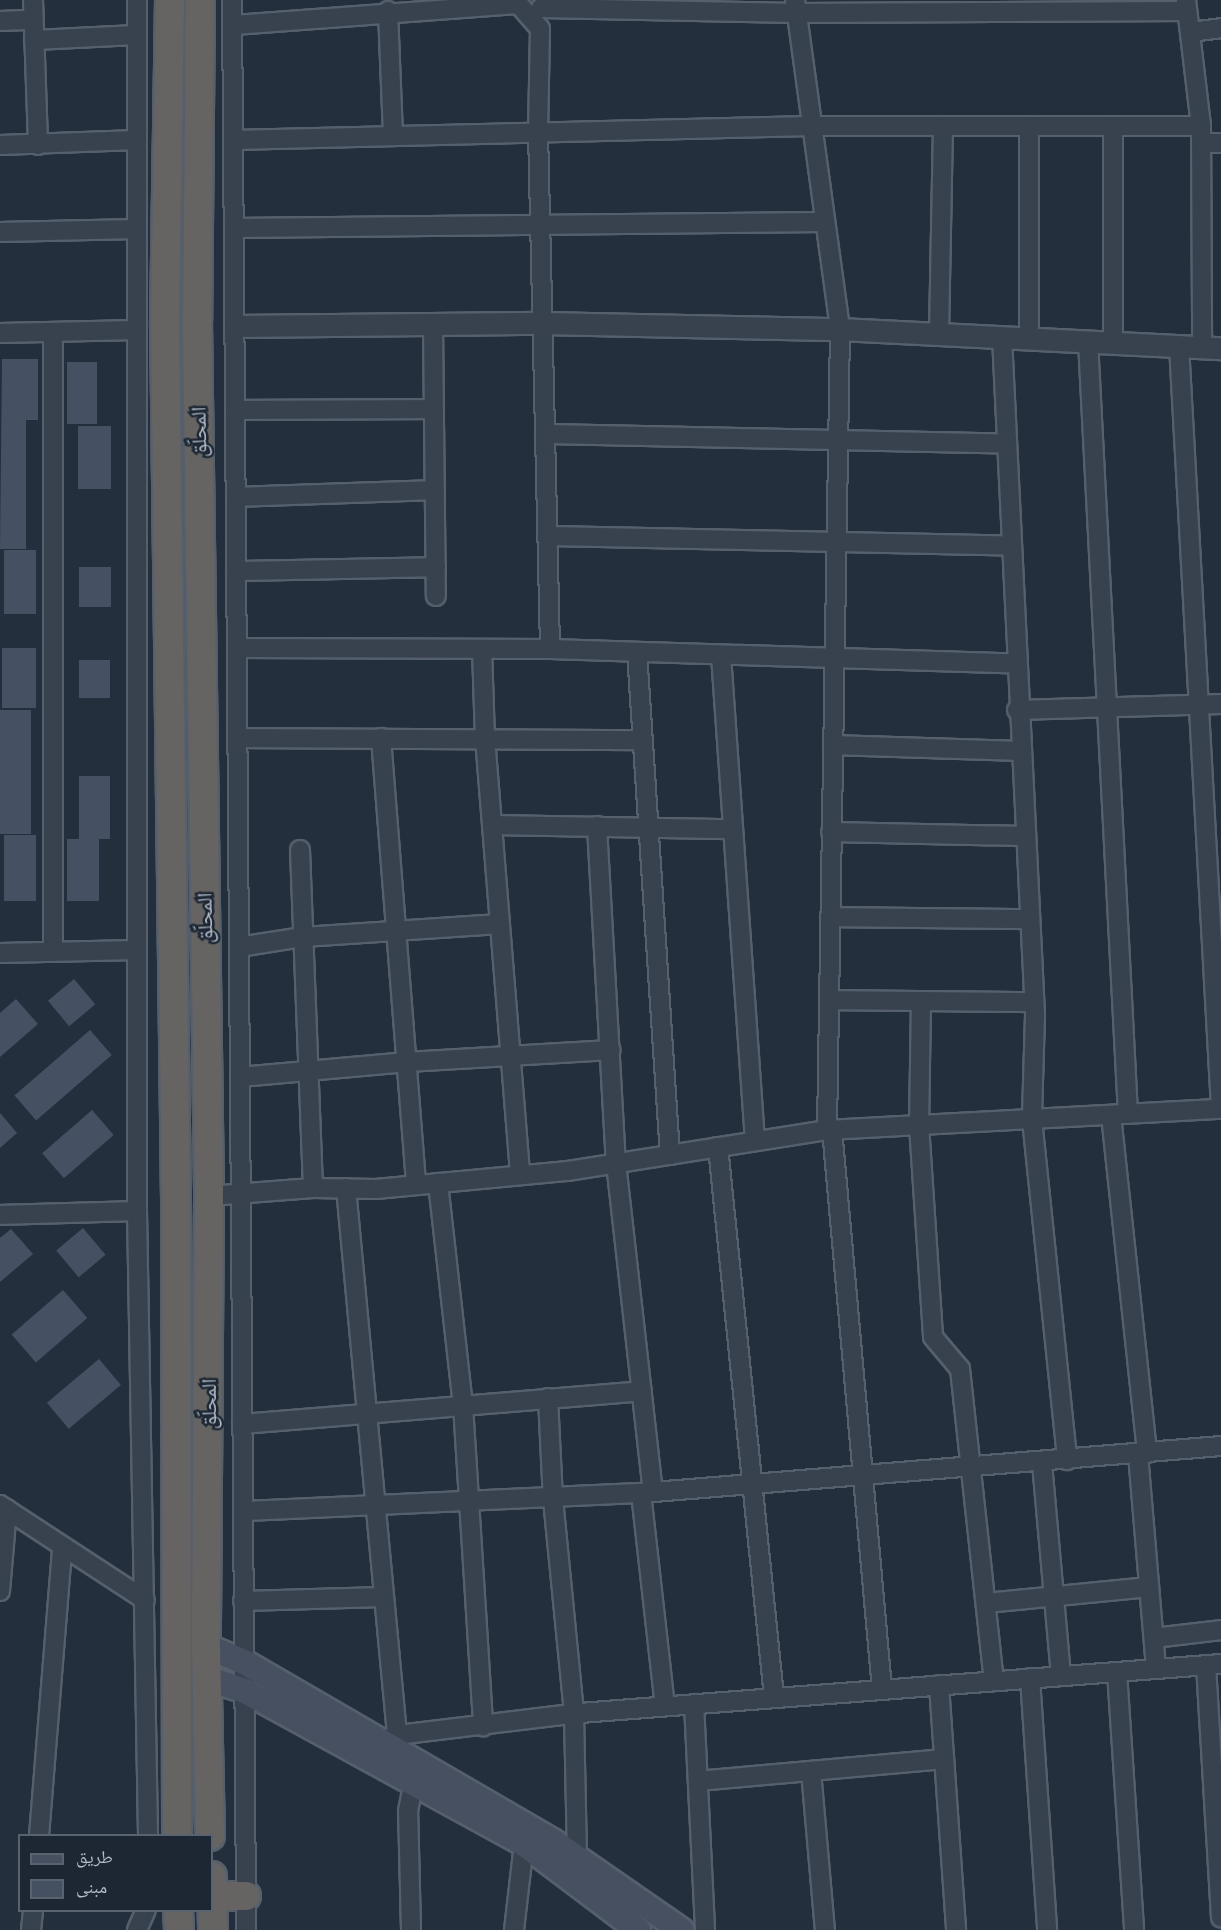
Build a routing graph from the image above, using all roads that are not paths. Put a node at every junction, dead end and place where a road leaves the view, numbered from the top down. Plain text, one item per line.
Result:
1 (33, 0) edge
2 (137, 0) edge
3 (170, 0) edge
4 (200, 0) edge
5 (232, 0) edge
6 (516, 2) edge
7 (541, 4) edge
8 (1186, 5) edge
9 (796, 7) edge
10 (388, 12) junction
11 (33, 20) junction
12 (0, 21) edge
13 (233, 25) junction
14 (1221, 28) edge
15 (540, 29) junction
16 (1190, 32) junction
17 (137, 34) junction
18 (34, 40) junction
19 (810, 126) junction
20 (943, 126) junction
21 (1029, 126) junction
22 (1113, 126) junction
23 (538, 131) junction
24 (393, 134) junction
25 (1201, 134) junction
26 (137, 140) junction
27 (233, 140) junction
28 (1221, 143) edge
29 (0, 145) edge
30 (38, 145) junction
31 (824, 222) junction
32 (540, 224) junction
33 (234, 228) junction
34 (137, 229) junction
35 (0, 232) edge
36 (543, 323) junction
37 (433, 324) junction
38 (235, 326) junction
39 (840, 329) junction
40 (137, 330) junction
41 (0, 333) edge
42 (53, 333) junction
43 (939, 334) junction
44 (1002, 337) junction
45 (1029, 338) junction
46 (1088, 341) junction
47 (1113, 342) junction
48 (1179, 345) junction
49 (1212, 347) edge
50 (434, 409) junction
51 (235, 410) junction
52 (545, 434) junction
53 (838, 441) junction
54 (1006, 444) junction
55 (435, 490) junction
56 (236, 496) junction
57 (548, 536) junction
58 (836, 541) junction
59 (1010, 546) junction
60 (436, 567) junction
61 (236, 571) junction
62 (436, 596) dead end
63 (237, 648) junction
64 (482, 649) junction
65 (550, 650) junction
66 (637, 652) junction
67 (721, 655) junction
68 (834, 658) junction
69 (1015, 664) junction
70 (1221, 704) edge
71 (1196, 705) junction
72 (1104, 708) junction
73 (1017, 710) junction
74 (238, 738) junction
75 (381, 738) junction
76 (485, 738) junction
77 (643, 740) junction
78 (833, 745) junction
79 (1020, 751) junction
80 (492, 825) junction
81 (597, 826) junction
82 (649, 827) junction
83 (733, 829) junction
84 (831, 832) junction
85 (1024, 836) junction
86 (300, 850) dead end
87 (830, 917) junction
88 (1029, 919) junction
89 (500, 924) junction
90 (396, 932) junction
91 (303, 937) junction
92 (239, 947) junction
93 (137, 950) junction
94 (53, 952) junction
95 (0, 953) edge
96 (829, 1000) junction
97 (921, 1001) junction
98 (1034, 1002) junction
99 (611, 1050) junction
100 (510, 1056) junction
101 (407, 1062) junction
102 (307, 1069) junction
103 (240, 1077) junction
104 (1221, 1109) edge
105 (1119, 1114) junction
106 (1032, 1119) junction
107 (920, 1125) junction
108 (829, 1130) junction
109 (755, 1141) junction
110 (718, 1147) junction
111 (670, 1155) junction
112 (616, 1163) junction
113 (520, 1175) junction
114 (438, 1183) junction
115 (416, 1185) junction
116 (313, 1188) junction
117 (346, 1188) junction
118 (208, 1196) junction
119 (241, 1196) junction
120 (137, 1211) junction
121 (0, 1215) edge
122 (642, 1391) junction
123 (548, 1398) junction
124 (463, 1405) junction
125 (368, 1414) junction
126 (242, 1424) junction
127 (1221, 1446) edge
128 (1142, 1453) junction
129 (1066, 1460) junction
130 (1042, 1463) junction
131 (972, 1468) junction
132 (862, 1477) junction
133 (752, 1485) junction
134 (647, 1493) junction
135 (553, 1499) junction
136 (470, 1503) junction
137 (374, 1506) junction
138 (3, 1507) edge
139 (244, 1511) junction
140 (62, 1548) junction
141 (1149, 1587) junction
142 (0, 1591) edge
143 (1053, 1594) junction
144 (383, 1597) junction
145 (145, 1600) junction
146 (243, 1601) junction
147 (986, 1603) junction
148 (1221, 1630) edge
149 (1154, 1638) junction
150 (206, 1646) junction
151 (244, 1662) junction
152 (1213, 1664) edge
153 (1156, 1668) junction
154 (1117, 1672) junction
155 (1061, 1676) junction
156 (206, 1678) junction
157 (1030, 1678) junction
158 (994, 1681) junction
159 (939, 1685) junction
160 (882, 1689) junction
161 (245, 1691) junction
162 (774, 1698) junction
163 (694, 1704) junction
164 (665, 1706) junction
165 (574, 1714) junction
166 (483, 1726) junction
167 (388, 1739) junction
168 (944, 1759) junction
169 (812, 1771) junction
170 (414, 1775) junction
171 (698, 1781) junction
172 (39, 1834) edge
173 (148, 1834) edge
174 (177, 1834) edge
175 (210, 1834) edge
176 (524, 1845) junction
177 (577, 1858) junction
178 (213, 1896) edge
179 (246, 1896) junction
180 (33, 1912) edge
181 (146, 1912) edge
182 (178, 1912) edge
183 (212, 1912) edge
184 (1221, 1918) edge
185 (627, 1926) edge
186 (31, 1930) edge
187 (137, 1930) edge
188 (179, 1930) edge
189 (213, 1930) edge
190 (246, 1930) edge
191 (411, 1930) edge
192 (514, 1930) edge
193 (681, 1930) edge
194 (705, 1930) edge
195 (825, 1930) edge
196 (956, 1930) edge
197 (1047, 1930) edge
198 (1134, 1930) edge

1 - 11 street
2 - 17 street
3 - 174 highway, المحلّق
4 - 118 highway, المحلّق
5 - 13 street
6 - 10 street
6 - 15 street
7 - 9 street
7 - 15 street
8 - 9 street
8 - 16 street
9 - 19 street
10 - 13 street
10 - 24 street
11 - 12 street
11 - 18 street
13 - 27 street
14 - 16 street
15 - 23 street
16 - 25 street
17 - 18 street
17 - 26 street
18 - 30 street
19 - 20 street
19 - 23 street
19 - 31 street
20 - 21 street
20 - 43 street
21 - 22 street
21 - 45 street
22 - 25 street
22 - 47 street
23 - 24 street
23 - 32 street
24 - 27 street
25 - 28 street
25 - 49 street
26 - 30 street
26 - 34 street
27 - 33 street
29 - 30 street
31 - 32 street
31 - 39 street
32 - 33 street
32 - 36 street
33 - 38 street
34 - 35 street
34 - 40 street
36 - 37 street
36 - 39 street
36 - 52 street
37 - 38 street
37 - 50 street
38 - 51 street
39 - 43 street
39 - 53 street
40 - 42 street
40 - 93 street
41 - 42 street
42 - 94 street
43 - 44 street
44 - 45 street
44 - 54 street
45 - 46 street
46 - 47 street
46 - 72 street
47 - 48 street
48 - 49 street
48 - 71 street
50 - 51 street
50 - 55 street
51 - 56 street
52 - 53 street
52 - 57 street
53 - 54 street
53 - 58 street
54 - 59 street
55 - 56 street
55 - 60 street
56 - 61 street
57 - 58 street
57 - 65 street
58 - 59 street
58 - 68 street
59 - 69 street
60 - 61 street
60 - 62 street
61 - 63 street
63 - 64 street
63 - 74 street
64 - 65 street
64 - 76 street
65 - 66 street
66 - 67 street
66 - 77 street
67 - 68 street
67 - 83 street
68 - 69 street
68 - 78 street
69 - 73 street
70 - 71 street
71 - 72 street
71 - 104 street
72 - 73 street
72 - 105 street
73 - 79 street
74 - 75 street
74 - 92 street
75 - 76 street
75 - 90 street
76 - 77 street
76 - 80 street
77 - 82 street
78 - 79 street
78 - 84 street
79 - 85 street
80 - 81 street
80 - 89 street
81 - 82 street
81 - 99 street
82 - 83 street
82 - 111 street
83 - 109 street
84 - 85 street
84 - 87 street
85 - 88 street
86 - 91 street
87 - 88 street
87 - 96 street
88 - 98 street
89 - 90 street
89 - 100 street
90 - 91 street
90 - 101 street
91 - 92 street
91 - 102 street
92 - 103 street
93 - 94 street
93 - 120 street
94 - 95 street
96 - 97 street
96 - 108 street
97 - 98 street
97 - 107 street
98 - 106 street
99 - 100 street
99 - 112 street
100 - 101 street
100 - 113 street
101 - 102 street
101 - 115 street
102 - 103 street
102 - 116 street
103 - 119 street
104 - 105 street
105 - 106 street
105 - 128 street
106 - 107 street
106 - 129 street
107 - 108 street
107 - 131 street
108 - 109 street
108 - 132 street
109 - 110 street
110 - 111 street
110 - 133 street
111 - 112 street
112 - 113 street
112 - 122 street
113 - 114 street
114 - 115 street
114 - 124 street
115 - 117 street
116 - 117 street
116 - 119 street
117 - 125 street
118 - 119 street
118 - 150 highway, المحلّق
119 - 126 street
120 - 121 street
120 - 145 street
122 - 123 street
122 - 134 street
123 - 124 street
123 - 135 street
124 - 125 street
124 - 136 street
125 - 126 street
125 - 137 street
126 - 139 street
127 - 128 street
128 - 129 street
128 - 141 street
129 - 130 street
130 - 131 street
130 - 143 street
131 - 132 street
131 - 147 street
132 - 133 street
132 - 160 street
133 - 134 street
133 - 162 street
134 - 135 street
134 - 164 street
135 - 136 street
135 - 165 street
136 - 137 street
136 - 166 street
137 - 139 street
137 - 144 street
138 - 140 street
138 - 142 street
139 - 146 street
140 - 145 street
140 - 172 street
141 - 143 street
141 - 149 street
143 - 147 street
143 - 155 street
144 - 146 street
144 - 167 street
145 - 173 street
146 - 151 street
147 - 158 street
148 - 149 street
149 - 153 street
150 - 151 main road
150 - 156 highway, المحلّق
151 - 161 street
151 - 167 main road
152 - 153 street
152 - 184 street
153 - 154 street
154 - 155 street
154 - 198 street
155 - 157 street
156 - 161 main road
156 - 175 highway, المحلّق
157 - 158 street
157 - 197 street
158 - 159 street
159 - 160 street
159 - 168 street
160 - 162 street
161 - 170 main road
161 - 179 street
162 - 163 street
163 - 164 street
163 - 171 street
164 - 165 street
165 - 166 street
165 - 177 street
166 - 167 street
167 - 170 main road
168 - 169 street
168 - 196 street
169 - 171 street
169 - 195 street
170 - 176 main road
170 - 177 main road
170 - 191 street
171 - 194 street
176 - 185 main road
176 - 192 street
177 - 193 main road
178 - 179 highway
179 - 190 street
180 - 186 street
181 - 187 street
182 - 188 highway
183 - 189 highway

